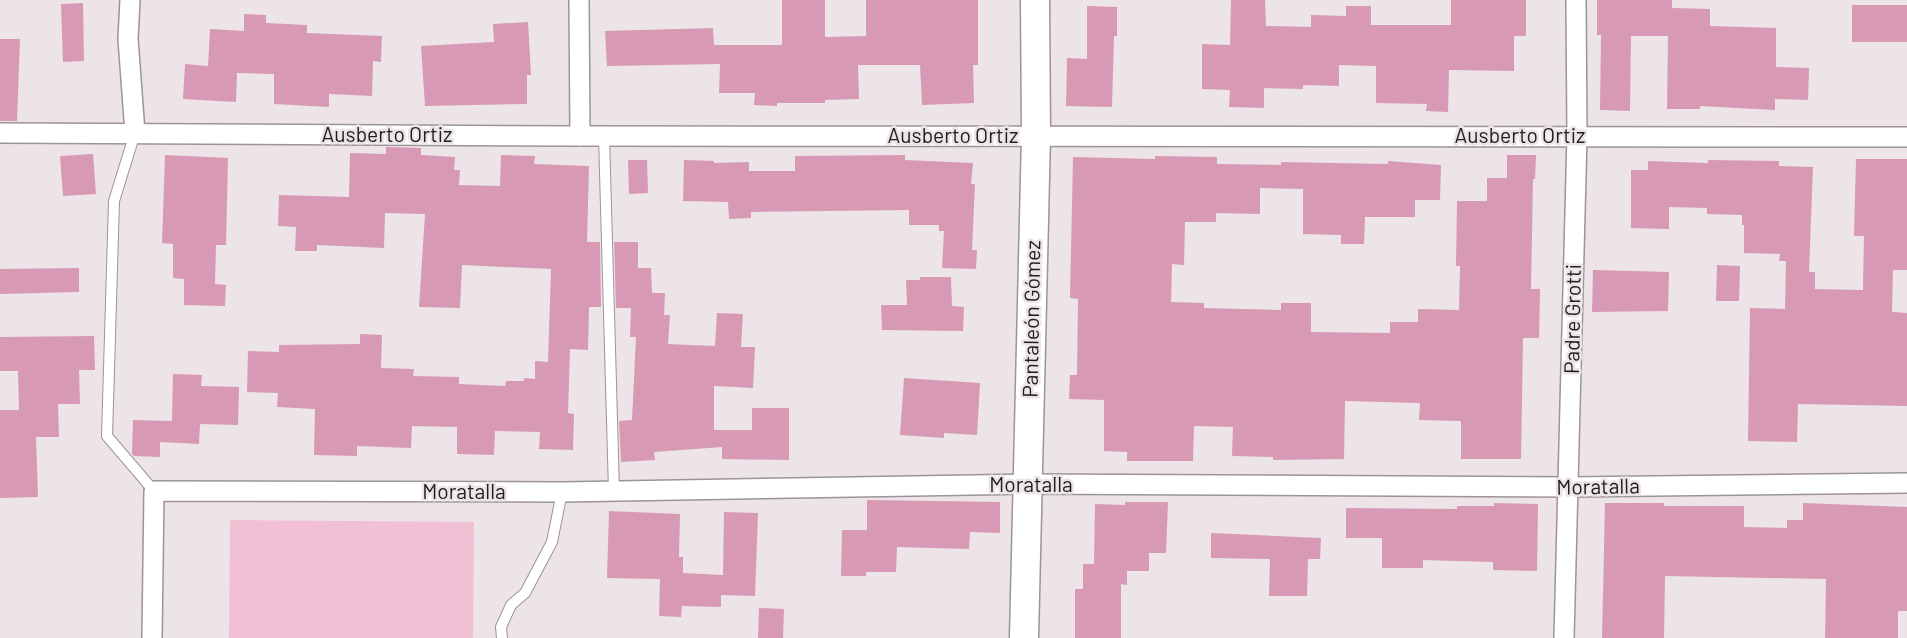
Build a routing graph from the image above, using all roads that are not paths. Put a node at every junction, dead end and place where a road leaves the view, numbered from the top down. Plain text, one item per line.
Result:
1 (130, 0) edge
2 (579, 0) edge
3 (1035, 0) edge
4 (1576, 0) edge
5 (0, 133) edge
6 (135, 133) junction
7 (1036, 135) junction
8 (580, 136) junction
9 (604, 136) junction
10 (1577, 136) junction
11 (1907, 137) edge
12 (1907, 482) edge
13 (1028, 484) junction
14 (1570, 487) junction
15 (154, 491) junction
16 (614, 491) junction
17 (562, 492) junction
18 (152, 638) edge
19 (502, 638) edge
20 (1024, 638) edge
21 (1564, 638) edge

1 - 6 street
2 - 8 street
3 - 7 main road, Pantaleón Gómez
4 - 10 street, Padre Grotti
5 - 6 street, Ausberto Ortiz
6 - 8 street, Ausberto Ortiz
6 - 15 lane
7 - 9 street, Ausberto Ortiz
7 - 10 street, Ausberto Ortiz
7 - 13 main road, Pantaleón Gómez
8 - 9 street, Ausberto Ortiz
9 - 16 lane
10 - 11 street, Ausberto Ortiz
10 - 14 street, Padre Grotti
12 - 14 street, Moratalla
13 - 14 street, Moratalla
13 - 16 street, Moratalla
13 - 20 main road, Pantaleón Gómez
14 - 21 street, Padre Grotti
15 - 17 street, Moratalla
15 - 18 street
16 - 17 street, Moratalla
17 - 19 lane

